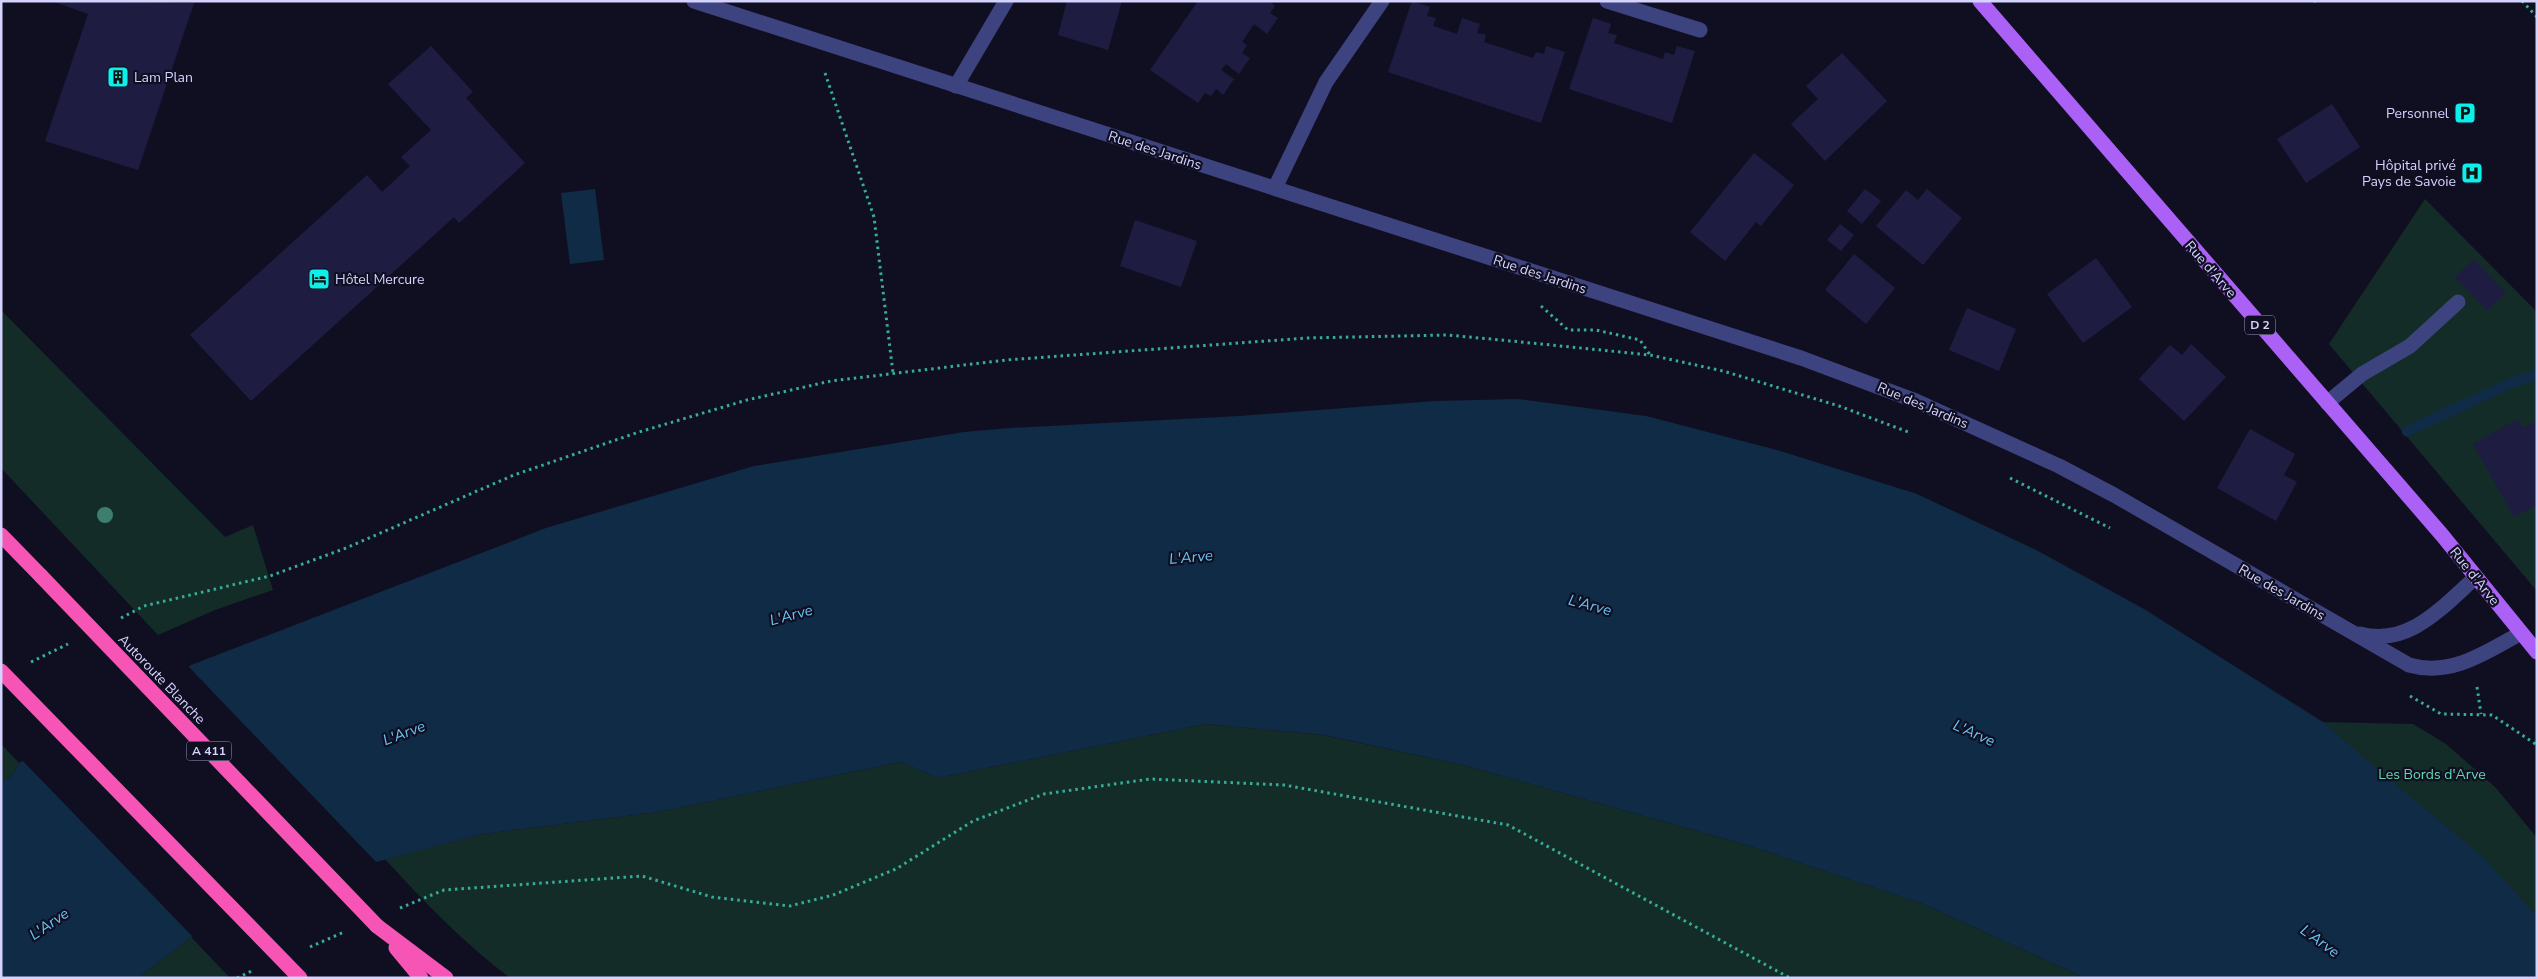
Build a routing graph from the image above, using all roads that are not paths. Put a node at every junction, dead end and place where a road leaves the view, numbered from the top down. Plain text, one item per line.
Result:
1 (694, 1) edge
2 (1006, 1) edge
3 (1382, 1) edge
4 (1608, 1) edge
5 (1980, 1) edge
6 (1700, 30) dead end
7 (956, 86) junction
8 (1275, 188) junction
9 (2458, 302) dead end
10 (2327, 403) junction
11 (1, 535) edge
12 (2476, 577) junction
13 (2351, 632) junction
14 (2521, 634) junction
15 (2537, 652) edge
16 (1, 671) edge
17 (419, 969) edge
18 (300, 978) edge
19 (446, 978) edge

1 - 7 street, Rue des Jardins
2 - 7 street
3 - 8 street
4 - 6 street
5 - 10 main road, Rue d'Arve / D 2
7 - 8 street, Rue des Jardins
8 - 13 street, Rue des Jardins
9 - 10 street
10 - 12 main road, Rue d'Arve / D 2
11 - 17 highway, Autoroute Blanche / A 411, bridge
12 - 13 street, Rue des Jardins
12 - 14 main road, Rue d'Arve / D 2
13 - 14 street, Rue des Jardins
14 - 15 main road, Rue d'Arve / D 2
16 - 18 highway, bridge
17 - 19 highway, A 411

